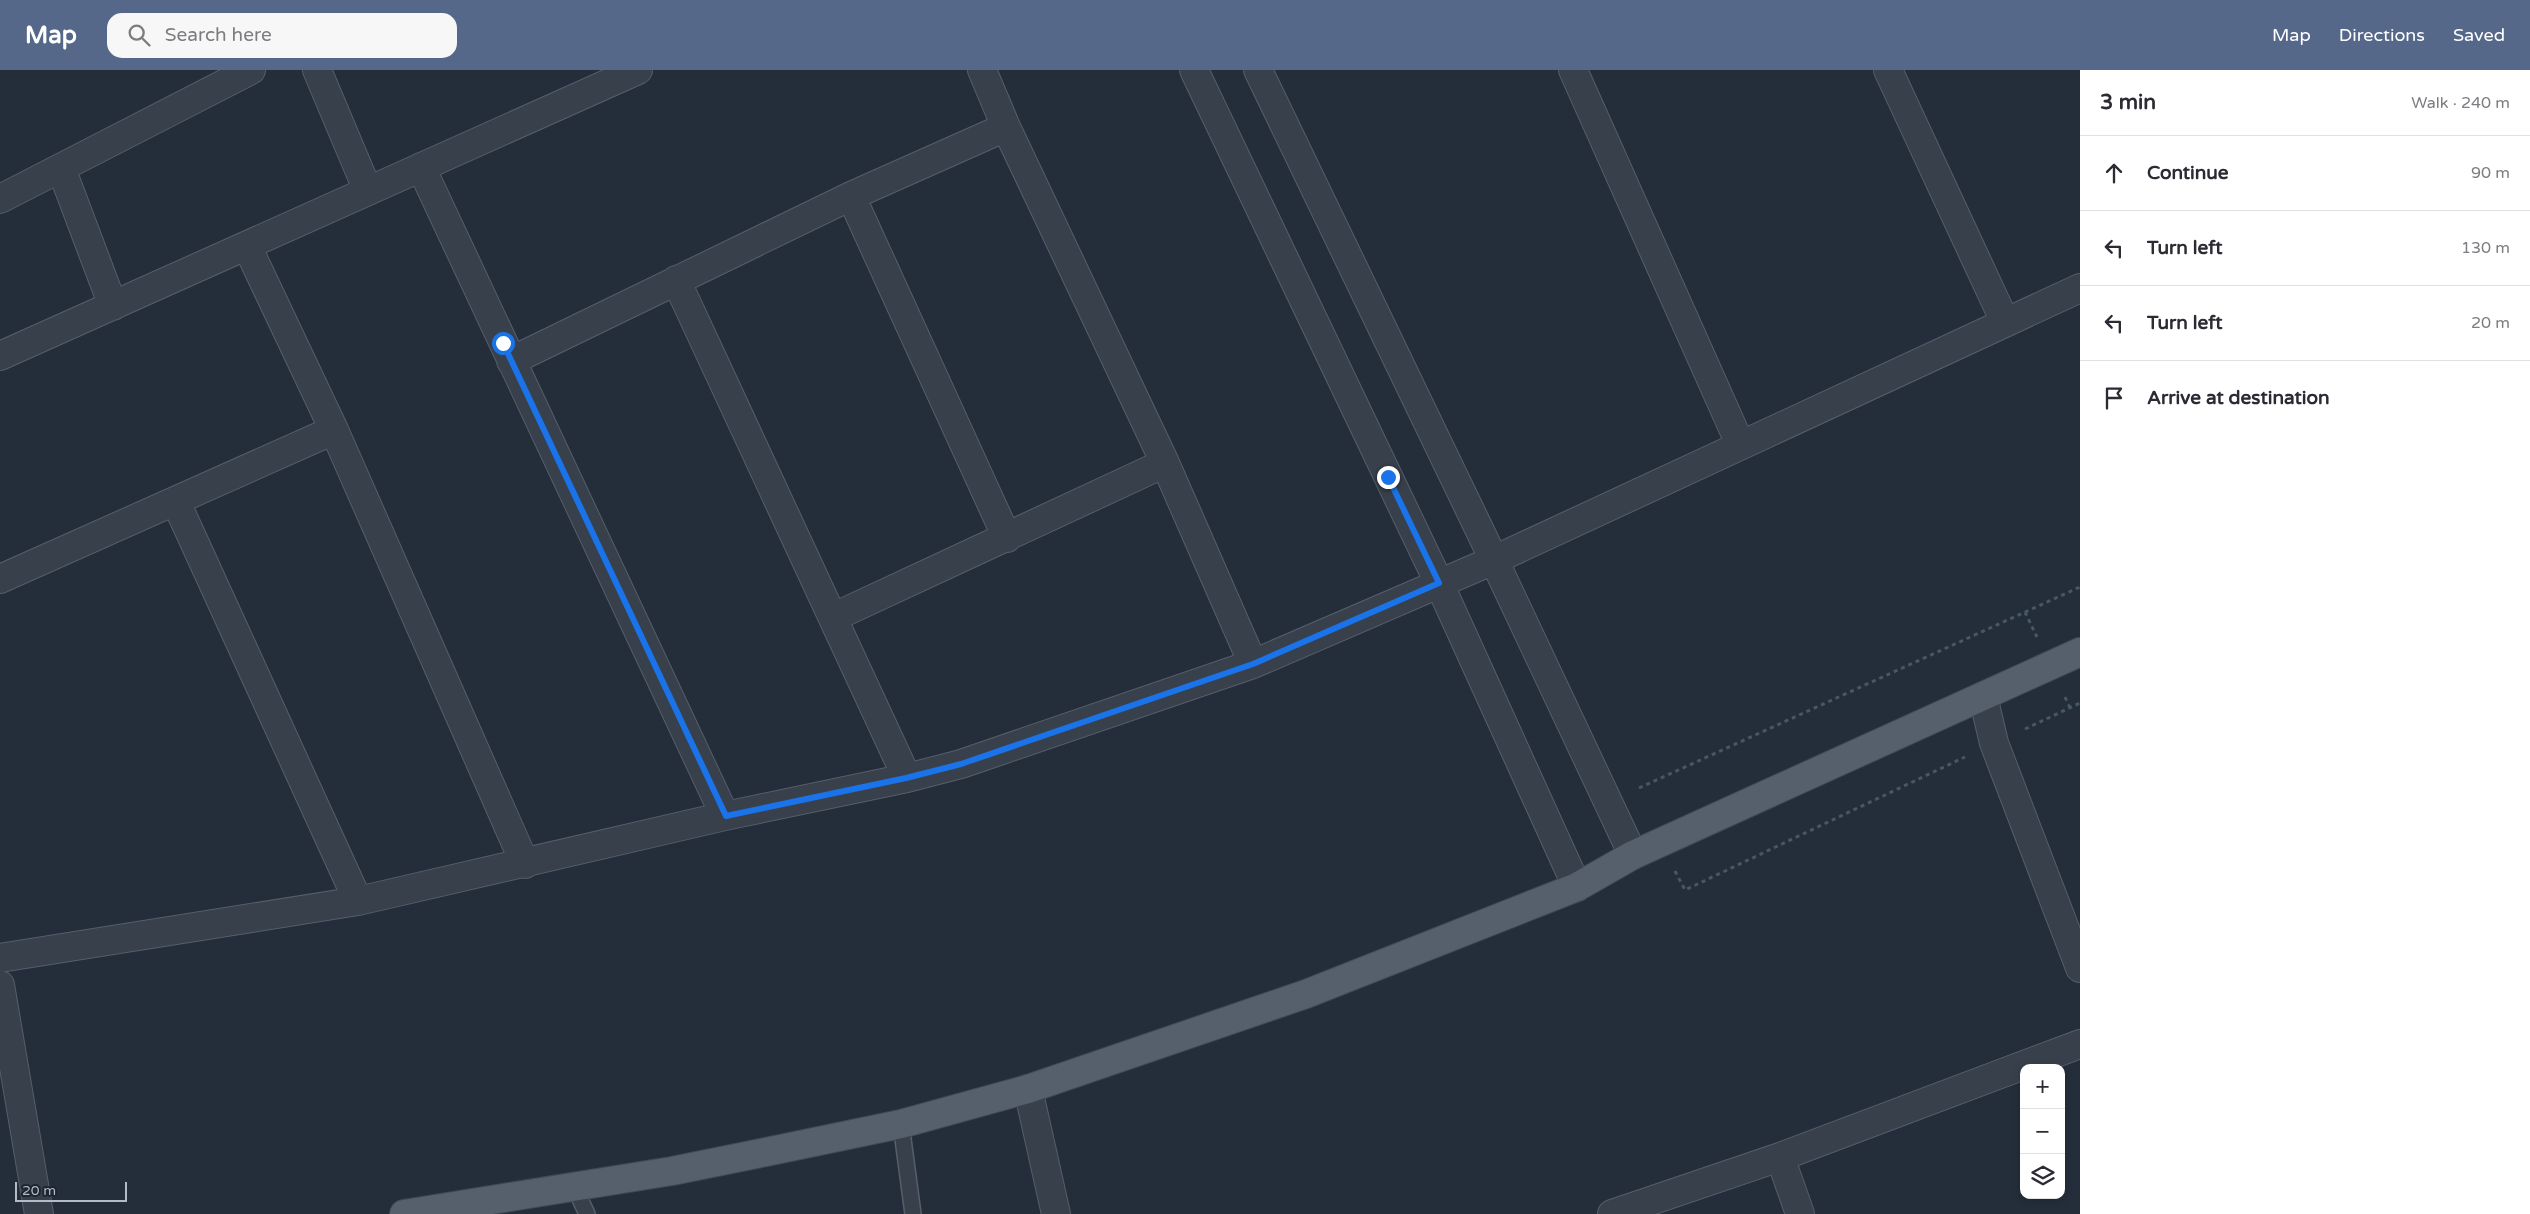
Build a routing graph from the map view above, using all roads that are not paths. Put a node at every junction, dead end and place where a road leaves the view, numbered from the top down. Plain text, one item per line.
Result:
1 (251, 70) edge
2 (317, 70) edge
3 (638, 70) edge
4 (982, 70) edge
5 (1194, 70) edge
6 (1258, 70) edge
7 (1573, 70) edge
8 (1888, 70) edge
9 (1006, 127) junction
10 (421, 167) junction
11 (61, 168) junction
12 (368, 191) junction
13 (851, 196) junction
14 (0, 199) edge
15 (247, 246) junction
16 (676, 280) junction
17 (2080, 288) edge
18 (113, 306) junction
19 (2005, 322) junction
20 (0, 356) edge
21 (511, 361) junction
22 (334, 430) junction
23 (1740, 444) junction
24 (1165, 463) junction
25 (176, 502) junction
26 (1007, 538) junction
27 (1494, 560) junction
28 (0, 579) edge
29 (1439, 583) junction
30 (834, 616) junction
31 (2080, 652) edge
32 (1253, 664) junction
33 (1983, 696) junction
34 (906, 778) junction
35 (726, 816) junction
36 (1633, 855) junction
37 (525, 864) junction
38 (1577, 887) junction
39 (358, 901) junction
40 (0, 958) edge
41 (2080, 968) edge
42 (0, 985) edge
43 (2080, 1044) edge
44 (1028, 1089) junction
45 (901, 1124) junction
46 (1780, 1157) junction
47 (574, 1186) junction
48 (502, 1206) edge
49 (39, 1214) edge
50 (404, 1214) edge
51 (587, 1214) edge
52 (912, 1214) edge
53 (1056, 1214) edge
54 (1612, 1214) edge
55 (1800, 1214) edge

1 - 11 street
2 - 12 street
3 - 10 street
4 - 9 street
5 - 29 street
6 - 27 street
7 - 23 street
8 - 19 street
9 - 13 street
9 - 24 street
10 - 12 street
10 - 21 street
11 - 14 street
11 - 18 street
12 - 15 street
13 - 16 street
13 - 26 street
15 - 18 street
15 - 22 street
16 - 21 street
16 - 30 street
17 - 19 street
18 - 20 street
19 - 23 street
21 - 35 street
22 - 25 street
22 - 37 street
23 - 27 street
24 - 26 street
24 - 32 street
25 - 28 street
25 - 39 street
26 - 30 street
27 - 29 street
27 - 36 street
29 - 32 street
29 - 38 street
30 - 34 street
31 - 33 main road
32 - 34 street
33 - 36 main road
33 - 41 street
34 - 35 street
35 - 37 street
36 - 38 main road
37 - 39 street
38 - 44 main road
39 - 40 street
42 - 49 street
43 - 46 street
44 - 45 main road
44 - 53 street
45 - 47 main road
45 - 52 lane
46 - 54 street
46 - 55 street
47 - 48 main road
47 - 51 lane
48 - 50 main road

